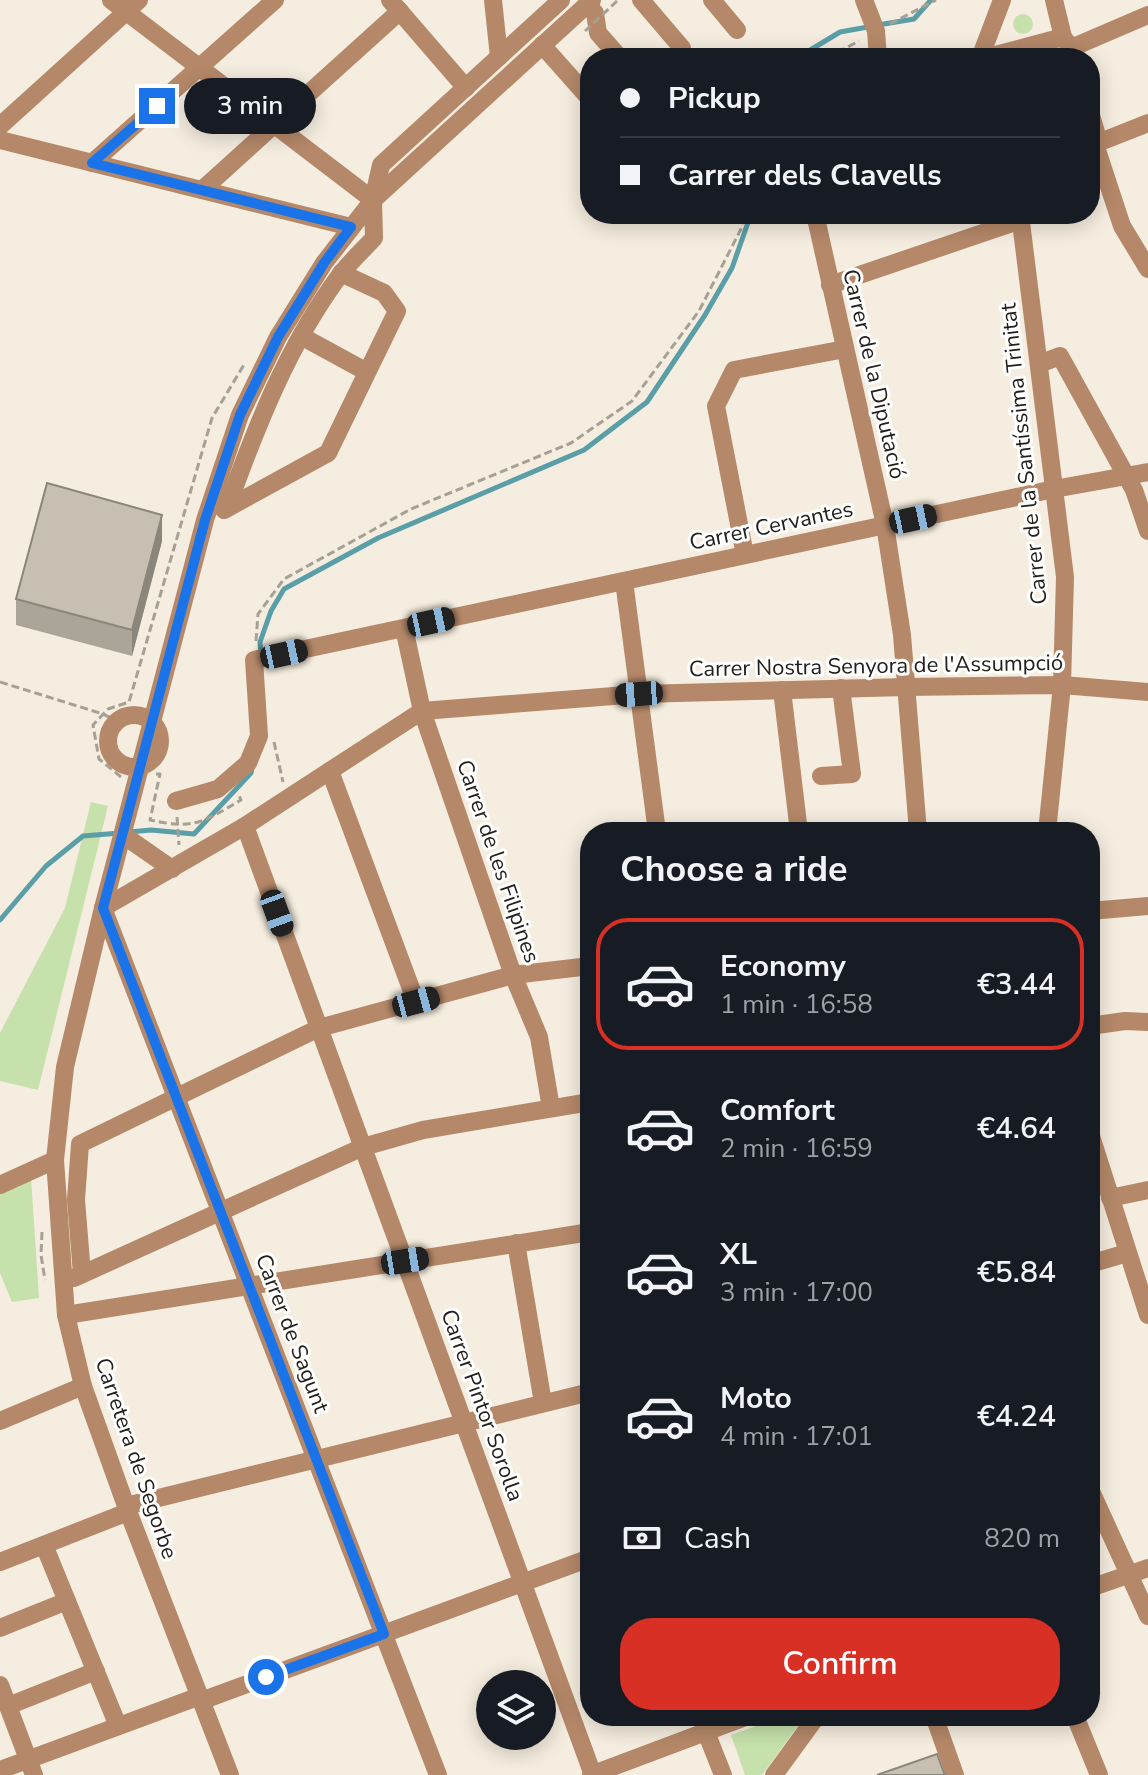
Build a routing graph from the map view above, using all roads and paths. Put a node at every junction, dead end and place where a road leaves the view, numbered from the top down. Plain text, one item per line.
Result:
1 (275, 0) edge
2 (493, 0) edge
3 (561, 0) edge
4 (614, 0) edge
5 (641, 0) edge
6 (712, 0) edge
7 (864, 0) edge
8 (1002, 0) edge
9 (1054, 0) edge
10 (590, 2) edge
11 (126, 4) edge
12 (397, 4) edge
13 (1148, 15) edge
14 (737, 30) dead end
15 (585, 31) dead end
16 (542, 45) junction
17 (611, 48) edge
18 (682, 48) dead end
19 (877, 48) edge
20 (985, 48) edge
21 (1069, 48) edge
22 (499, 57) junction
23 (200, 67) junction
24 (466, 88) junction
25 (580, 88) edge
26 (1148, 123) edge
27 (273, 124) junction
28 (0, 126) edge
29 (1100, 135) edge
30 (0, 140) edge
31 (1100, 158) edge
32 (92, 163) junction
33 (202, 190) junction
34 (373, 200) junction
35 (742, 224) edge
36 (817, 224) edge
37 (1000, 224) edge
38 (1021, 224) edge
39 (351, 227) junction
40 (1148, 269) edge
41 (341, 273) junction
42 (830, 285) junction
43 (301, 336) junction
44 (845, 349) junction
45 (1039, 364) junction
46 (367, 372) junction
47 (1148, 472) edge
48 (1126, 476) junction
49 (1054, 489) junction
50 (227, 508) junction
51 (205, 520) junction
52 (885, 525) junction
53 (1148, 531) edge
54 (745, 555) junction
55 (624, 581) junction
56 (404, 628) junction
57 (254, 660) junction
58 (0, 682) edge
59 (1062, 685) junction
60 (906, 687) junction
61 (841, 688) junction
62 (782, 690) junction
63 (1148, 692) edge
64 (639, 694) junction
65 (422, 711) junction
66 (259, 720) junction
67 (117, 721) junction
68 (152, 722) junction
69 (140, 770) junction
70 (330, 771) junction
71 (821, 776) dead end
72 (285, 791) dead end
73 (238, 793) dead end
74 (176, 801) joint
75 (656, 822) edge
76 (798, 822) edge
77 (917, 822) edge
78 (1048, 822) edge
79 (178, 826) junction
80 (245, 826) junction
81 (123, 835) junction
82 (172, 869) junction
83 (1148, 906) edge
84 (103, 908) junction
85 (1100, 910) edge
86 (580, 967) edge
87 (513, 975) junction
88 (416, 1002) junction
89 (1148, 1022) edge
90 (1100, 1025) edge
91 (319, 1028) junction
92 (176, 1097) junction
93 (580, 1104) edge
94 (551, 1108) junction
95 (363, 1147) junction
96 (55, 1160) junction
97 (1100, 1166) edge
98 (0, 1185) edge
99 (1148, 1190) edge
100 (1110, 1198) junction
101 (220, 1211) junction
102 (580, 1233) edge
103 (516, 1243) junction
104 (1127, 1253) junction
105 (405, 1261) junction
106 (1100, 1261) edge
107 (82, 1274) junction
108 (62, 1284) junction
109 (249, 1286) junction
110 (66, 1315) junction
111 (1148, 1315) edge
112 (83, 1386) junction
113 (580, 1394) edge
114 (543, 1403) junction
115 (0, 1421) edge
116 (464, 1423) junction
117 (316, 1459) junction
118 (127, 1509) junction
119 (1100, 1511) edge
120 (44, 1545) junction
121 (0, 1562) edge
122 (580, 1562) edge
123 (1148, 1568) edge
124 (1128, 1573) junction
125 (523, 1583) junction
126 (1100, 1584) edge
127 (67, 1601) junction
128 (1148, 1616) edge
129 (0, 1628) edge
130 (384, 1634) junction
131 (96, 1671) junction
132 (0, 1685) edge
133 (200, 1699) junction
134 (8, 1706) junction
135 (118, 1726) junction
136 (701, 1726) edge
137 (706, 1726) edge
138 (810, 1726) edge
139 (938, 1726) edge
140 (1079, 1726) edge
141 (31, 1767) edge
142 (0, 1770) edge
143 (230, 1775) edge
144 (438, 1775) edge
145 (592, 1775) edge
146 (723, 1775) edge
147 (774, 1775) edge
148 (955, 1775) edge
149 (1099, 1775) edge

1 - 23 street
2 - 22 street
3 - 22 street
4 - 15 path, bridge
5 - 18 street
6 - 14 street
7 - 19 street
8 - 20 street
9 - 21 street
10 - 16 street
10 - 17 street
11 - 23 street
11 - 28 street
12 - 24 street
12 - 27 street
13 - 21 street
16 - 25 street
16 - 34 street
22 - 24 street
23 - 27 street
23 - 32 street
24 - 34 street
26 - 29 street
27 - 33 street
27 - 34 street
30 - 32 street
31 - 40 street
32 - 33 street
33 - 39 street
34 - 39 street
34 - 41 street
35 - 57 path
36 - 42 street, Carrer de la Diputació
37 - 42 street
38 - 45 street, Carrer de la Santíssima Trinitat
39 - 51 street
41 - 43 street
41 - 46 street
42 - 44 street, Carrer de la Diputació
43 - 46 street
43 - 50 street
44 - 52 street, Carrer de la Diputació
44 - 54 street
45 - 48 street
45 - 49 street, Carrer de la Santíssima Trinitat
46 - 50 street
47 - 48 street, Carrer Cervantes
48 - 49 street, Carrer Cervantes
48 - 53 street
49 - 52 street, Carrer Cervantes
49 - 59 street, Carrer de la Santíssima Trinitat
50 - 51 street
51 - 68 street
52 - 54 street, Carrer Cervantes
52 - 60 street, Carrer de la Diputació
54 - 55 street, Carrer Cervantes
55 - 56 street, Carrer Cervantes
55 - 64 street
56 - 57 street, Carrer Cervantes
56 - 65 street, Carrer de les Filipines
57 - 66 street
58 - 67 path
59 - 60 street, Carrer Nostra Senyora de l'Assumpció
59 - 63 street, Carrer Nostra Senyora de l'Assumpció
59 - 78 street, Carrer de la Santíssima Trinitat
60 - 61 street, Carrer Nostra Senyora de l'Assumpció
60 - 77 street, Carrer de la Diputació
61 - 62 street, Carrer Nostra Senyora de l'Assumpció
61 - 71 street
62 - 64 street, Carrer Nostra Senyora de l'Assumpció
62 - 76 street
64 - 65 street, Carrer Nostra Senyora de l'Assumpció
64 - 75 street
65 - 70 street, Carrer Nostra Senyora de l'Assumpció
65 - 87 street, Carrer de les Filipines
66 - 72 path
66 - 74 street
67 - 68 street
67 - 69 street
68 - 69 street
69 - 79 path
69 - 81 street, Carretera de Segorbe
70 - 80 street, Carrer Nostra Senyora de l'Assumpció
70 - 88 street
73 - 79 path
74 - 79 path
79 - 82 path
80 - 82 street, Carrer Nostra Senyora de l'Assumpció
80 - 91 street, Carrer Pintor Sorolla
81 - 82 street
81 - 84 street, Carretera de Segorbe
82 - 84 street, Carrer Nostra Senyora de l'Assumpció
83 - 85 street
84 - 92 street, Carrer de Sagunt
84 - 96 street, Carretera de Segorbe
86 - 87 street
87 - 88 street
87 - 94 street, Carrer de les Filipines
88 - 91 street
89 - 90 street
91 - 92 street
91 - 95 street, Carrer Pintor Sorolla
92 - 101 street, Carrer de Sagunt
92 - 107 street
93 - 94 street
94 - 95 street
95 - 101 street
95 - 105 street, Carrer Pintor Sorolla
96 - 98 street
96 - 108 street, Carretera de Segorbe
97 - 100 street
99 - 100 street
100 - 104 street
101 - 107 street
101 - 109 street, Carrer de Sagunt
102 - 103 street
103 - 105 street
103 - 114 street
104 - 106 street
104 - 111 street
105 - 109 street
105 - 116 street, Carrer Pintor Sorolla
107 - 108 street
108 - 110 street, Carretera de Segorbe
109 - 110 street
109 - 117 street, Carrer de Sagunt
110 - 112 street, Carretera de Segorbe
112 - 115 street
112 - 118 street, Carretera de Segorbe
113 - 114 street
114 - 116 street
116 - 117 street
116 - 125 street, Carrer Pintor Sorolla
117 - 118 street
117 - 130 street, Carrer de Sagunt
118 - 120 street
118 - 133 street, Carretera de Segorbe
119 - 124 street
120 - 121 street
120 - 127 street
122 - 125 street
123 - 124 street
124 - 126 street
124 - 128 street
125 - 130 street
125 - 145 street, Carrer Pintor Sorolla
127 - 129 street
127 - 131 street
130 - 133 street
130 - 144 street, Carrer de Sagunt
131 - 134 street
131 - 135 street
132 - 134 street
133 - 135 street
133 - 143 street, Carretera de Segorbe
134 - 141 street
135 - 141 street
136 - 145 street
137 - 146 street
138 - 147 street
139 - 148 street
140 - 149 street
141 - 142 street

